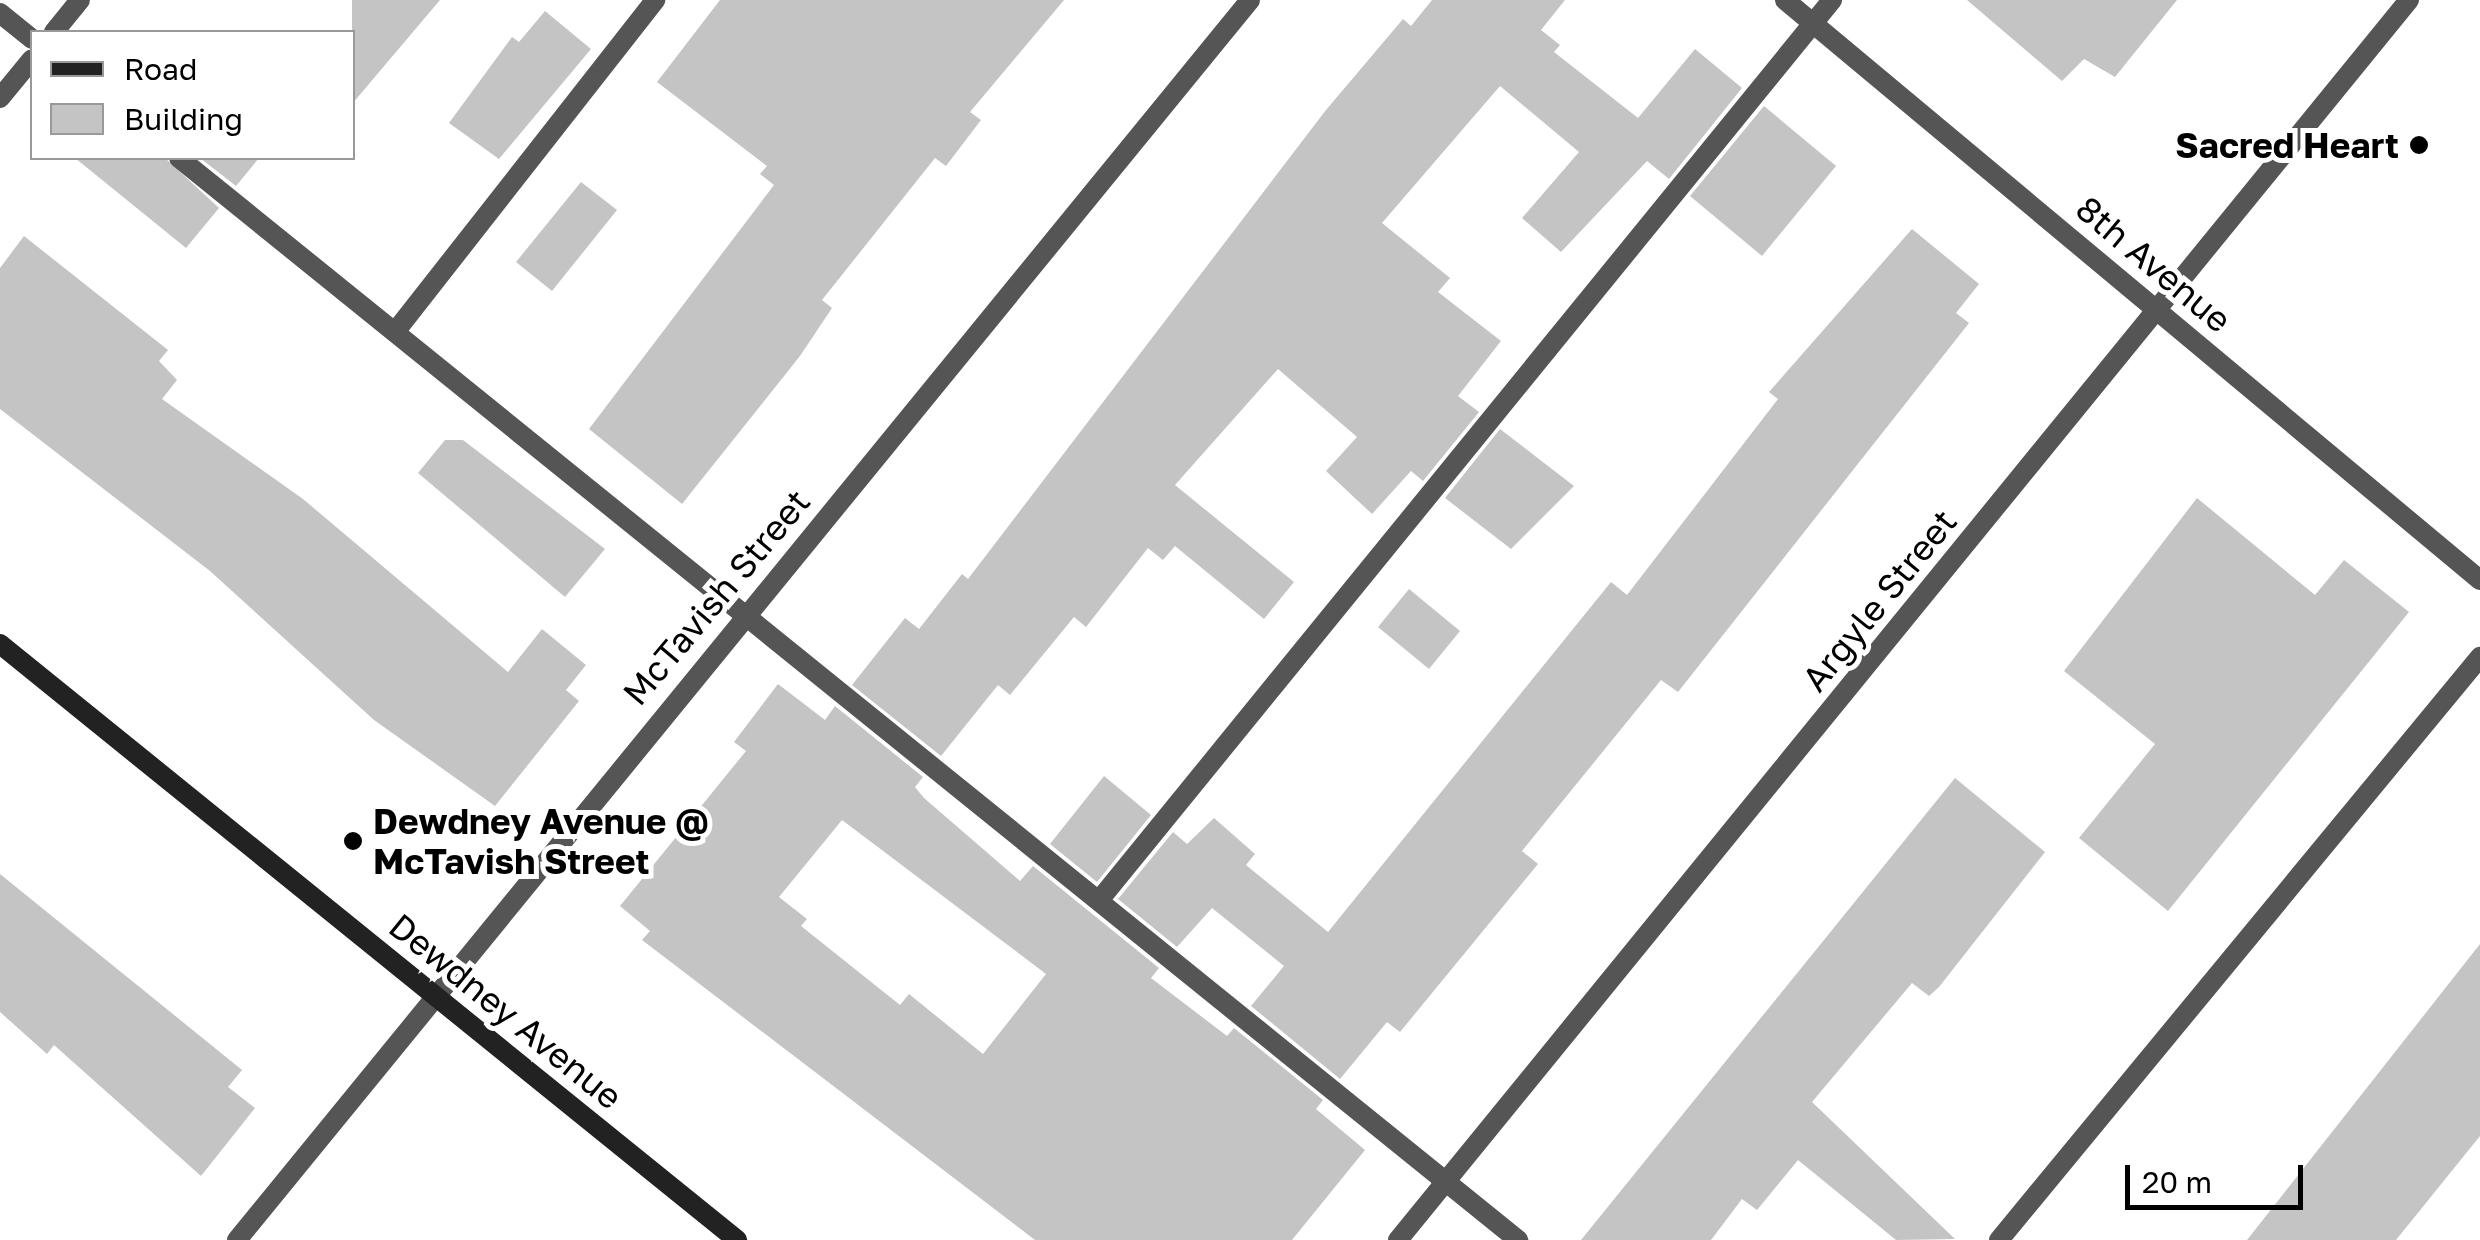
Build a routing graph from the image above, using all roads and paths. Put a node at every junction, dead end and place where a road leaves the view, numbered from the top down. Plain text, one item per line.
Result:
1 (80, 0) edge
2 (655, 0) edge
3 (1250, 0) edge
4 (1785, 0) edge
5 (1832, 0) edge
6 (2408, 0) edge
7 (0, 12) edge
8 (1814, 24) junction
9 (56, 30) edge
10 (30, 37) edge
11 (30, 61) edge
12 (0, 98) edge
13 (181, 160) edge
14 (2159, 309) junction
15 (394, 332) junction
16 (2480, 580) edge
17 (748, 609) junction
18 (0, 644) edge
19 (2480, 657) edge
20 (1100, 898) junction
21 (432, 992) junction
22 (1444, 1182) junction
23 (237, 1240) edge
24 (737, 1240) edge
25 (1398, 1240) edge
26 (1518, 1240) edge
27 (1999, 1240) edge

1 - 9 street
2 - 15 street
3 - 17 street, McTavish Street
4 - 8 street, 8th Avenue
5 - 8 street
6 - 14 street, Argyle Street
7 - 10 street
8 - 14 street, 8th Avenue
8 - 20 street
11 - 12 street
13 - 15 street
14 - 16 street, 8th Avenue
14 - 22 street, Argyle Street
15 - 17 street
17 - 20 street
17 - 21 street, McTavish Street
18 - 21 main road, Dewdney Avenue
19 - 27 street
20 - 22 street
21 - 23 street, McTavish Street
21 - 24 main road, Dewdney Avenue
22 - 25 street, Argyle Street
22 - 26 street

